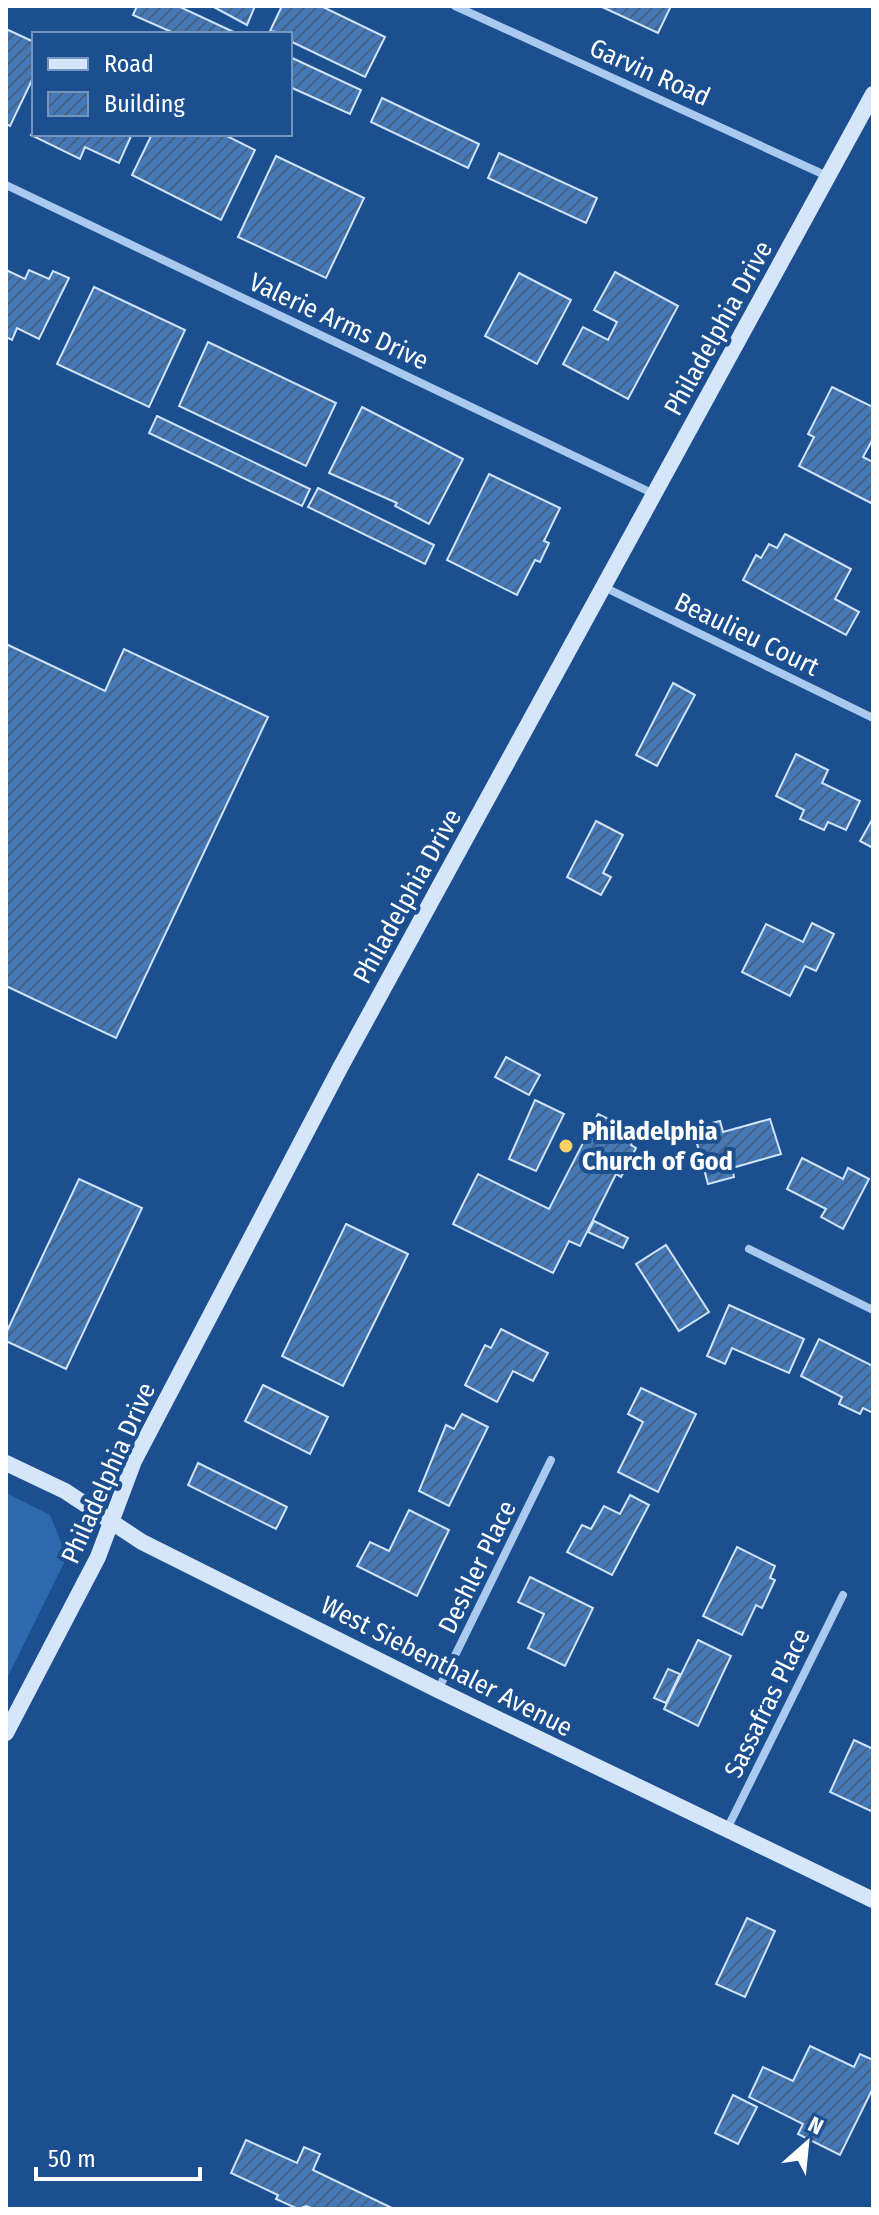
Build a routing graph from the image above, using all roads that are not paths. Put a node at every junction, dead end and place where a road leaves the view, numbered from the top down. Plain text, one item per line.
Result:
1 (455, 6) edge
2 (873, 94) edge
3 (828, 177) junction
4 (6, 185) edge
5 (654, 494) junction
6 (603, 587) junction
7 (873, 718) edge
8 (749, 1249) dead end
9 (873, 1310) edge
10 (551, 1460) dead end
11 (6, 1463) edge
12 (111, 1523) junction
13 (843, 1595) dead end
14 (438, 1690) junction
15 (6, 1733) edge
16 (727, 1829) junction
17 (873, 1900) edge

1 - 3 street, Garvin Road
2 - 3 main road, Philadelphia Drive
3 - 5 main road, Philadelphia Drive
4 - 5 street, Valerie Arms Drive
5 - 6 main road, Philadelphia Drive
6 - 7 street, Beaulieu Court
6 - 12 main road, Philadelphia Drive
8 - 9 street
10 - 14 street, Deshler Place
11 - 12 main road, West Siebenthaler Avenue
12 - 14 main road, West Siebenthaler Avenue
12 - 15 main road, Philadelphia Drive
13 - 16 street, Sassafras Place
14 - 16 main road, West Siebenthaler Avenue
16 - 17 main road, West Siebenthaler Avenue

